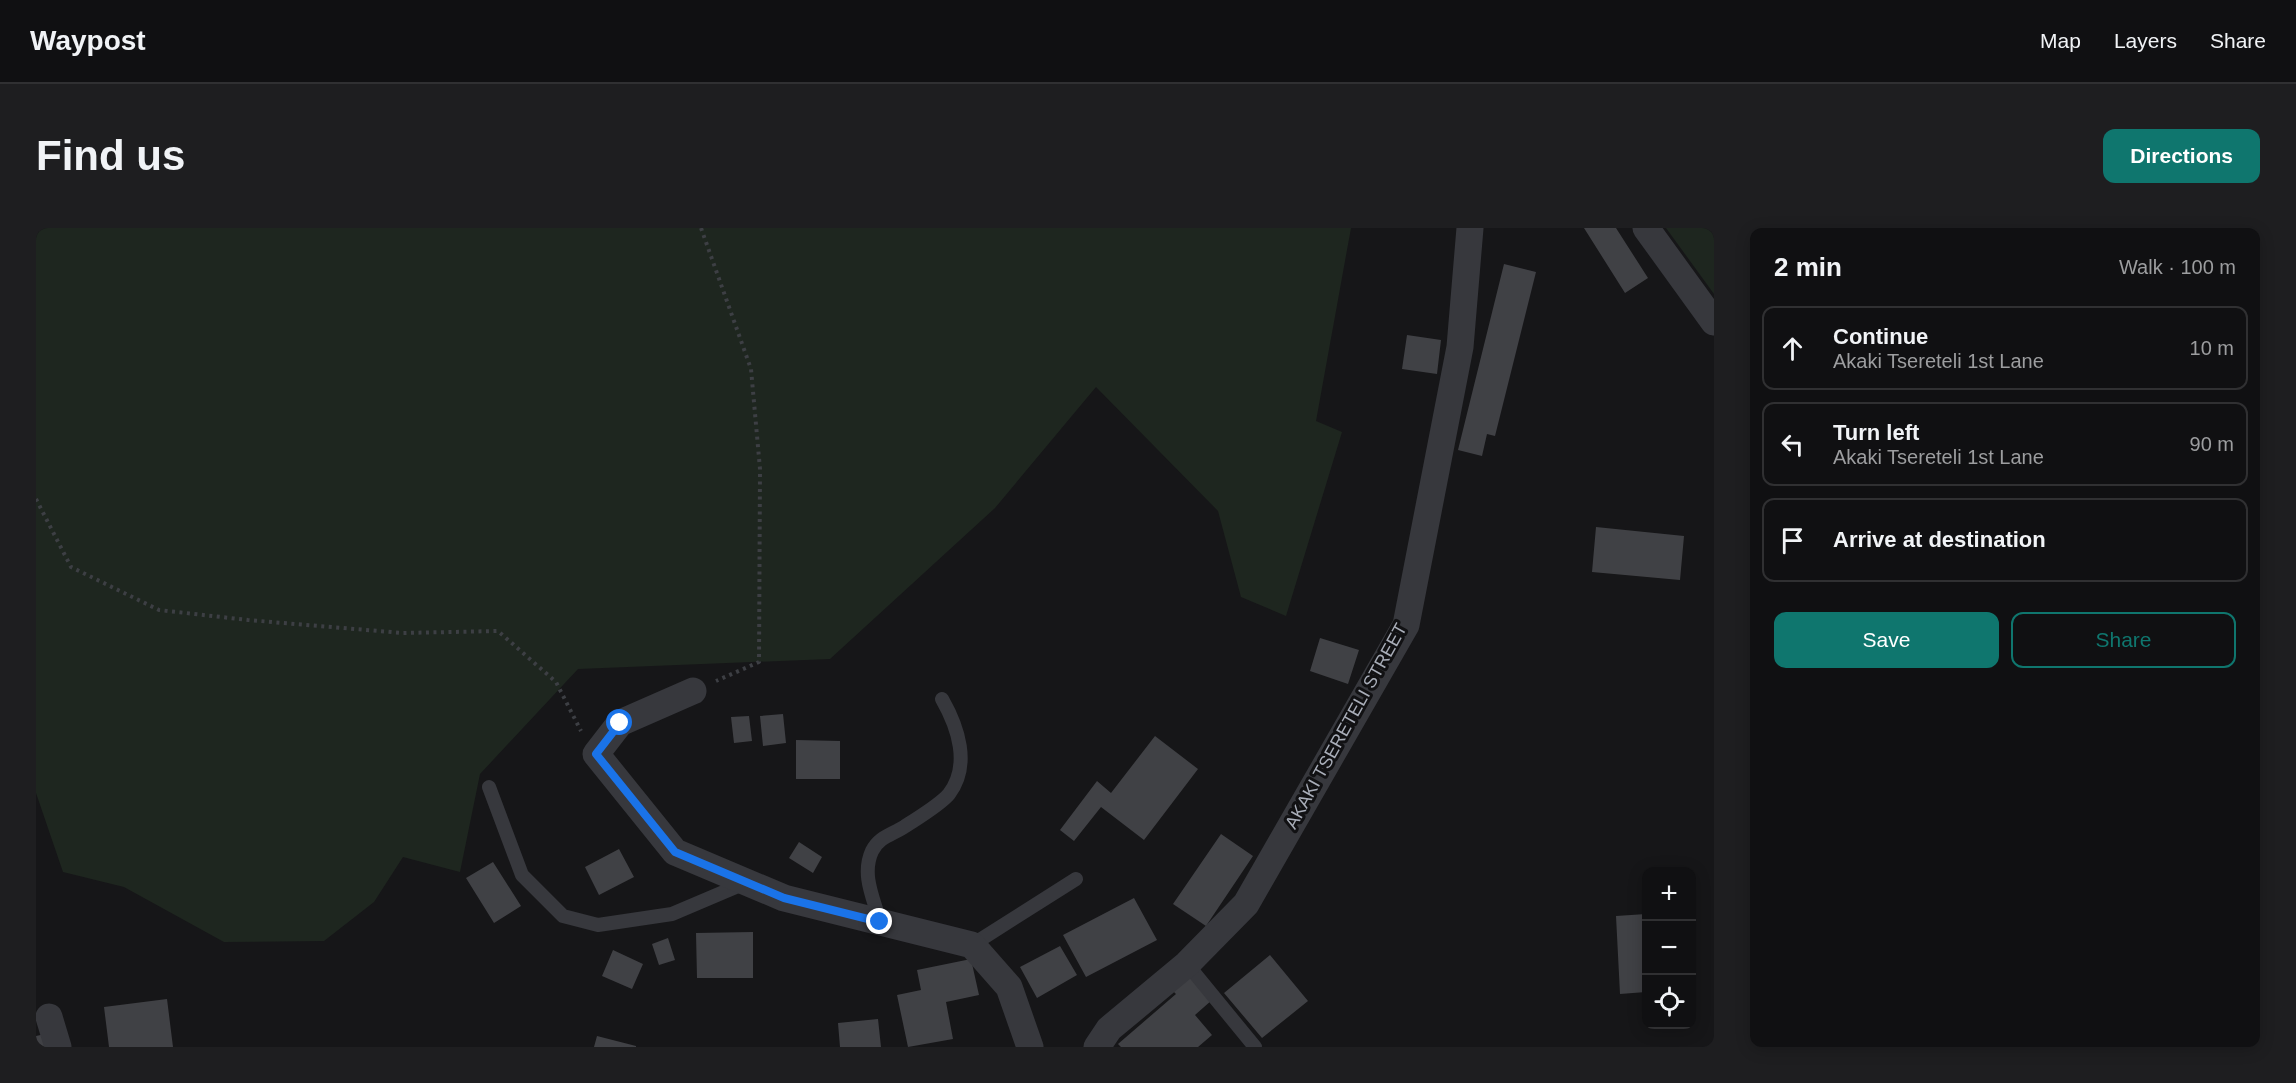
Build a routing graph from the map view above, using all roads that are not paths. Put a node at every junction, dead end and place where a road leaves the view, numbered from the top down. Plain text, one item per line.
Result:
1 (1470, 228) edge
2 (1647, 228) edge
3 (1714, 322) edge
4 (693, 691) road end
5 (942, 699) dead end
6 (489, 787) dead end
7 (1076, 879) dead end
8 (747, 882) junction
9 (880, 922) junction
10 (972, 945) junction
11 (1187, 964) junction
12 (49, 1017) dead end
13 (57, 1047) edge
14 (1030, 1047) edge
15 (1096, 1047) edge
16 (1255, 1047) edge

1 - 11 street, AKAKI TSERETELI STREET
2 - 3 street
4 - 8 street
5 - 9 lane
6 - 8 lane
7 - 10 lane
8 - 9 street
9 - 10 street
10 - 14 street
11 - 15 street, AKAKI TSERETELI STREET
11 - 16 lane
12 - 13 street

